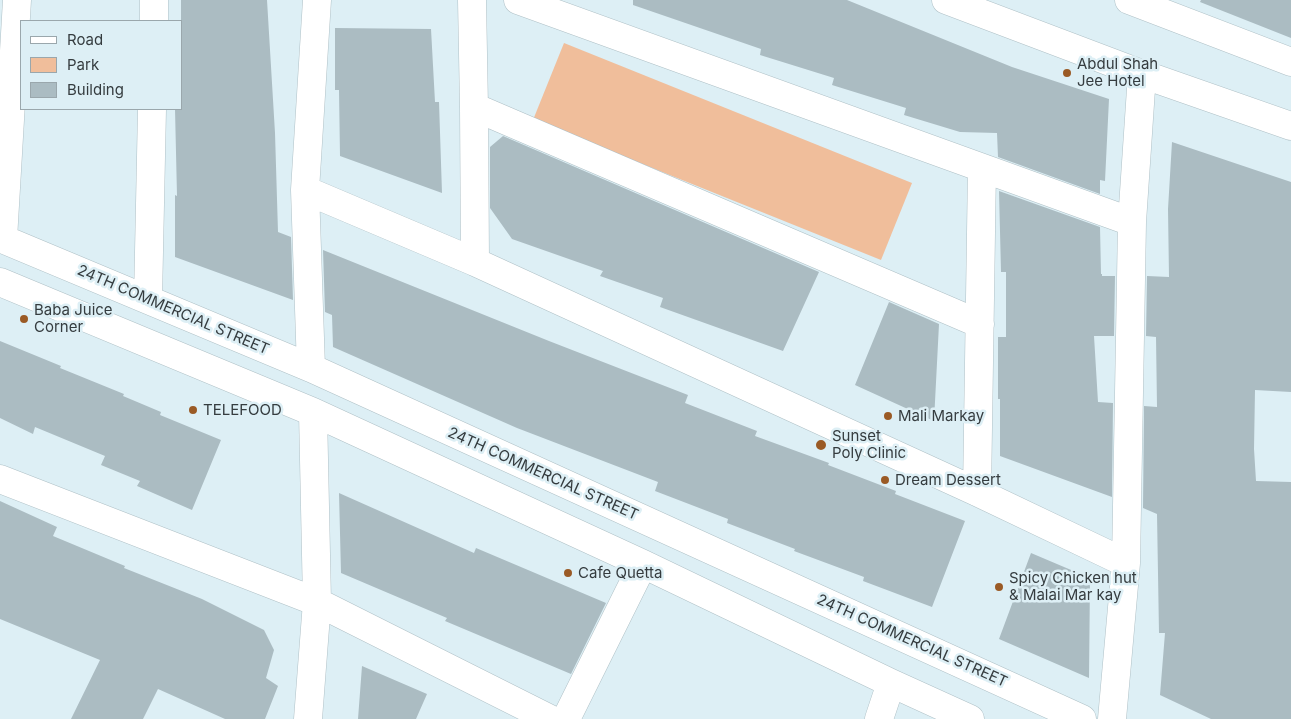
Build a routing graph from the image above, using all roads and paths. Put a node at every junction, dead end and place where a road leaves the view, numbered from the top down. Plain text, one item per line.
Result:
1 (17, 0) edge
2 (154, 0) edge
3 (317, 0) edge
4 (472, 0) edge
5 (518, 0) edge
6 (946, 0) edge
7 (1129, 0) edge
8 (154, 20) edge
9 (1291, 62) edge
10 (1142, 74) junction
11 (474, 107) junction
12 (152, 110) edge
13 (1291, 126) edge
14 (982, 168) junction
15 (305, 190) junction
16 (1132, 222) junction
17 (1, 239) edge
18 (475, 262) junction
19 (0, 282) edge
20 (148, 299) junction
21 (980, 324) junction
22 (311, 368) junction
23 (314, 412) junction
24 (0, 479) edge
25 (977, 492) junction
26 (1126, 563) junction
27 (643, 564) junction
28 (317, 602) junction
29 (891, 683) junction
30 (308, 719) edge
31 (550, 719) edge
32 (566, 719) edge
33 (879, 719) edge
34 (970, 719) edge
35 (1082, 719) edge
36 (1112, 719) edge

1 - 17 street
2 - 8 street
3 - 15 street
4 - 11 street
5 - 14 street
6 - 10 street
7 - 9 street
10 - 13 street
10 - 16 street
11 - 18 street
11 - 21 street
12 - 20 street
14 - 16 street
14 - 21 street
15 - 18 street
15 - 22 street
16 - 26 street
17 - 20 street, 24TH COMMERCIAL STREET
18 - 25 street
19 - 23 street
20 - 22 street, 24TH COMMERCIAL STREET
21 - 25 street
22 - 35 street, 24TH COMMERCIAL STREET
23 - 27 street
23 - 28 street
24 - 28 street
25 - 26 street
26 - 36 street
27 - 29 street
27 - 32 street
28 - 30 street
28 - 31 street
29 - 33 street
29 - 34 street

